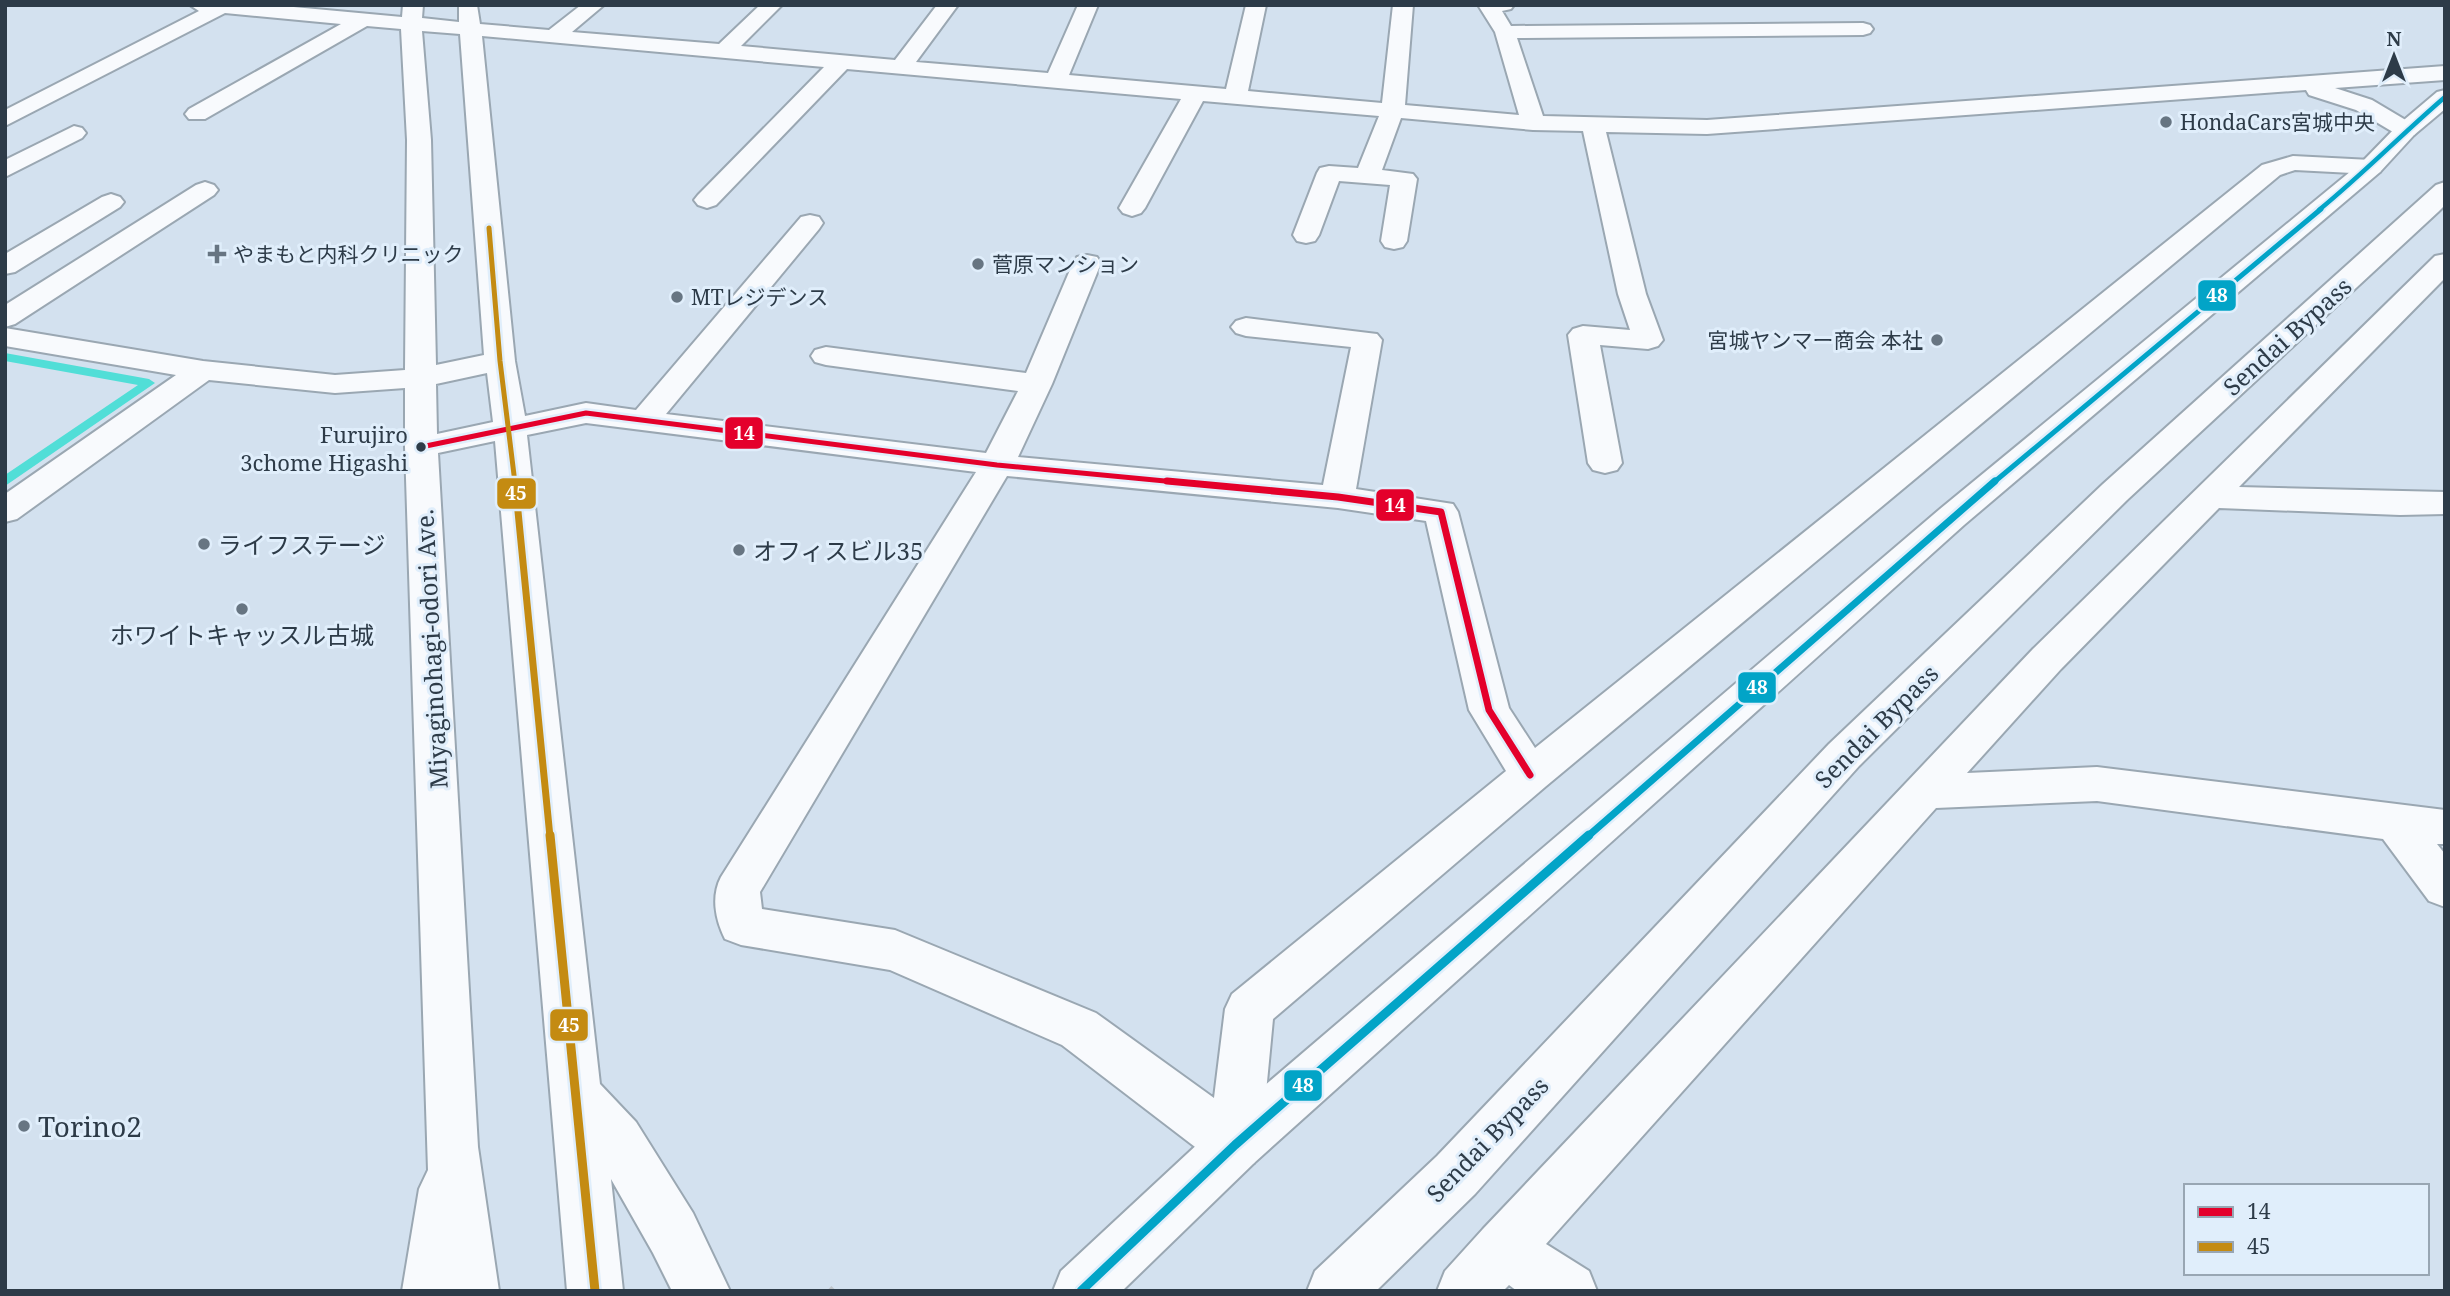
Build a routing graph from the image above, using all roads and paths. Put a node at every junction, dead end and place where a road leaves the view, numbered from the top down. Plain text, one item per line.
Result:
1 (594, 5) edge
2 (772, 5) edge
3 (948, 5) edge
4 (1088, 5) edge
5 (1256, 5) edge
6 (1403, 5) edge
7 (1504, 5) edge
8 (210, 6) edge
9 (412, 15) edge
10 (469, 18) edge
11 (363, 20) junction
12 (1863, 29) dead end
13 (1505, 32) junction
14 (551, 38) junction
15 (723, 52) junction
16 (841, 62) junction
17 (901, 67) junction
18 (2445, 73) edge
19 (1056, 81) junction
20 (2284, 84) junction
21 (1196, 93) junction
22 (1236, 96) junction
23 (2445, 97) edge
24 (1393, 110) junction
25 (197, 114) dead end
26 (5, 119) edge
27 (1533, 123) junction
28 (1593, 125) junction
29 (2406, 130) junction
30 (74, 134) dead end
31 (2371, 167) junction
32 (5, 170) edge
33 (1367, 176) junction
34 (205, 190) dead end
35 (2445, 190) edge
36 (707, 200) dead end
37 (111, 202) dead end
38 (1132, 208) dead end
39 (810, 223) dead end
40 (1306, 235) dead end
41 (1394, 241) dead end
42 (2445, 262) edge
43 (1087, 263) dead end
44 (5, 266) edge
45 (1246, 327) dead end
46 (6, 333) edge
47 (826, 356) dead end
48 (500, 361) junction
49 (203, 370) junction
50 (420, 378) junction
51 (1037, 384) junction
52 (644, 420) junction
53 (510, 427) junction
54 (421, 447) junction
55 (1605, 463) dead end
56 (997, 465) junction
57 (1338, 497) junction
58 (2209, 497) junction
59 (2445, 503) edge
60 (5, 511) edge
61 (1530, 775) junction
62 (1923, 792) junction
63 (2396, 823) junction
64 (2445, 827) edge
65 (2445, 888) edge
66 (578, 1097) junction
67 (1235, 1146) junction
68 (452, 1147) junction
69 (1503, 1249) junction
70 (430, 1291) edge
71 (471, 1291) edge
72 (595, 1291) edge
73 (702, 1291) edge
74 (1081, 1291) edge
75 (1335, 1291) edge
76 (1465, 1291) edge
77 (1569, 1291) edge

1 - 14 main road
2 - 15 main road
3 - 17 main road
4 - 19 main road
5 - 22 main road
6 - 24 main road
7 - 13 main road
8 - 11 main road
8 - 26 main road
9 - 10 main road
9 - 11 main road
9 - 50 main road, Miyaginohagi-odori Ave.
10 - 14 main road
10 - 48 main road
11 - 25 main road
12 - 13 main road
13 - 27 main road
14 - 15 main road
15 - 16 main road
16 - 17 main road
16 - 36 main road
17 - 19 main road
18 - 20 main road
19 - 21 main road
20 - 28 main road
20 - 29 main road
21 - 22 main road
21 - 38 main road
22 - 24 main road
23 - 29 main road
24 - 27 main road
24 - 33 main road
27 - 28 main road
28 - 55 main road
29 - 31 main road
30 - 32 main road
31 - 61 main road
31 - 67 main road
33 - 40 main road
33 - 41 main road
34 - 46 main road
35 - 75 main road, Sendai Bypass
37 - 44 main road
39 - 52 main road
42 - 58 main road
43 - 51 main road
45 - 57 main road
46 - 49 main road
47 - 51 main road
48 - 50 main road
48 - 53 main road
49 - 50 main road
49 - 60 main road
50 - 54 main road, Miyaginohagi-odori Ave.
51 - 56 main road
52 - 53 main road
52 - 56 main road
53 - 54 main road
53 - 66 main road
54 - 68 main road, Miyaginohagi-odori Ave.
56 - 57 main road
56 - 67 main road
57 - 61 main road
58 - 59 main road
58 - 62 main road
61 - 67 main road
62 - 63 main road
62 - 69 main road
63 - 64 main road
63 - 65 main road
66 - 72 main road
66 - 73 main road
67 - 74 main road
68 - 70 main road
68 - 71 main road, Miyaginohagi-odori Ave.
69 - 76 main road
69 - 77 main road

